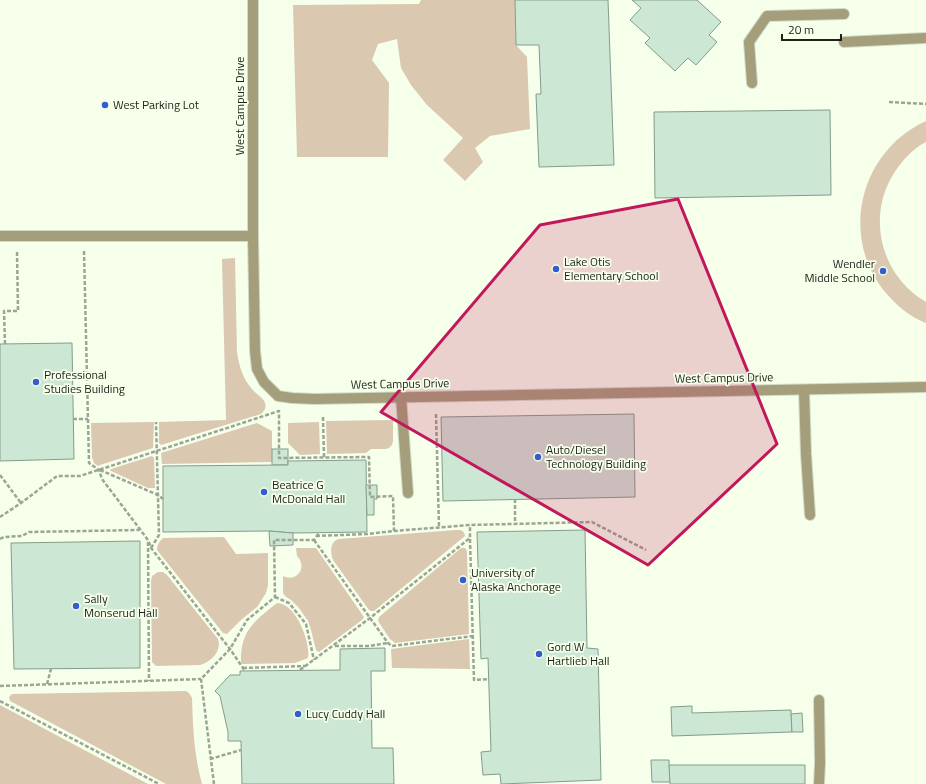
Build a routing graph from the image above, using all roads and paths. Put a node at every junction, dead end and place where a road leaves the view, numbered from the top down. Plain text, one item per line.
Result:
1 (253, 0) edge
2 (844, 14) dead end
3 (926, 38) edge
4 (844, 42) dead end
5 (752, 83) dead end
6 (889, 102) dead end
7 (926, 104) edge
8 (0, 236) edge
9 (253, 236) junction
10 (84, 247) dead end
11 (17, 248) dead end
12 (5, 344) dead end
13 (926, 387) edge
14 (804, 390) junction
15 (401, 397) junction
16 (436, 414) dead end
17 (323, 417) dead end
18 (73, 419) dead end
19 (88, 419) junction
20 (156, 422) dead end
21 (158, 451) junction
22 (324, 457) junction
23 (99, 470) junction
24 (0, 475) edge
25 (408, 493) dead end
26 (158, 495) junction
27 (163, 499) dead end
28 (515, 499) dead end
29 (21, 503) junction
30 (810, 515) dead end
31 (0, 517) edge
32 (515, 523) junction
33 (470, 525) junction
34 (439, 527) junction
35 (140, 530) junction
36 (394, 531) junction
37 (319, 533) dead end
38 (316, 536) junction
39 (470, 538) junction
40 (0, 540) edge
41 (148, 540) junction
42 (314, 540) junction
43 (151, 548) junction
44 (646, 550) dead end
45 (275, 597) junction
46 (370, 618) junction
47 (473, 636) junction
48 (388, 643) junction
49 (334, 646) junction
50 (230, 649) junction
51 (314, 660) junction
52 (306, 666) junction
53 (51, 669) dead end
54 (300, 670) dead end
55 (201, 679) junction
56 (488, 679) dead end
57 (149, 681) junction
58 (47, 684) junction
59 (0, 686) edge
60 (819, 700) dead end
61 (0, 701) edge
62 (241, 750) dead end
63 (210, 759) junction
64 (159, 784) edge
65 (214, 784) edge
66 (819, 784) edge

1 - 9 street, West Campus Drive
2 - 5 street
3 - 4 street
6 - 7 path
8 - 9 street
9 - 15 street, West Campus Drive
10 - 19 path
11 - 12 path
13 - 14 street, West Campus Drive
14 - 15 street, West Campus Drive
14 - 30 street
15 - 25 street
16 - 34 path
17 - 22 path
18 - 19 path
19 - 23 path
20 - 21 path
21 - 22 path
21 - 23 path
21 - 26 path
22 - 36 path
23 - 26 path
23 - 29 path
23 - 35 path
24 - 29 path
26 - 27 path
26 - 43 path
28 - 32 path
29 - 31 path
32 - 33 path
32 - 44 path
33 - 34 path
33 - 39 path
34 - 36 path
35 - 40 path
35 - 41 path
36 - 38 path
37 - 38 path
38 - 42 path
39 - 46 path
39 - 47 path
41 - 43 path
41 - 57 path
42 - 45 path
42 - 46 path
43 - 50 path
45 - 50 path
45 - 51 path
46 - 48 path
46 - 49 path
47 - 48 path
47 - 56 path
48 - 49 path
49 - 51 path
50 - 52 path
50 - 55 path
51 - 52 path
52 - 54 path
53 - 58 path
55 - 57 path
55 - 63 path
57 - 58 path
58 - 59 path
60 - 66 street
61 - 64 path
62 - 63 path
63 - 65 path

